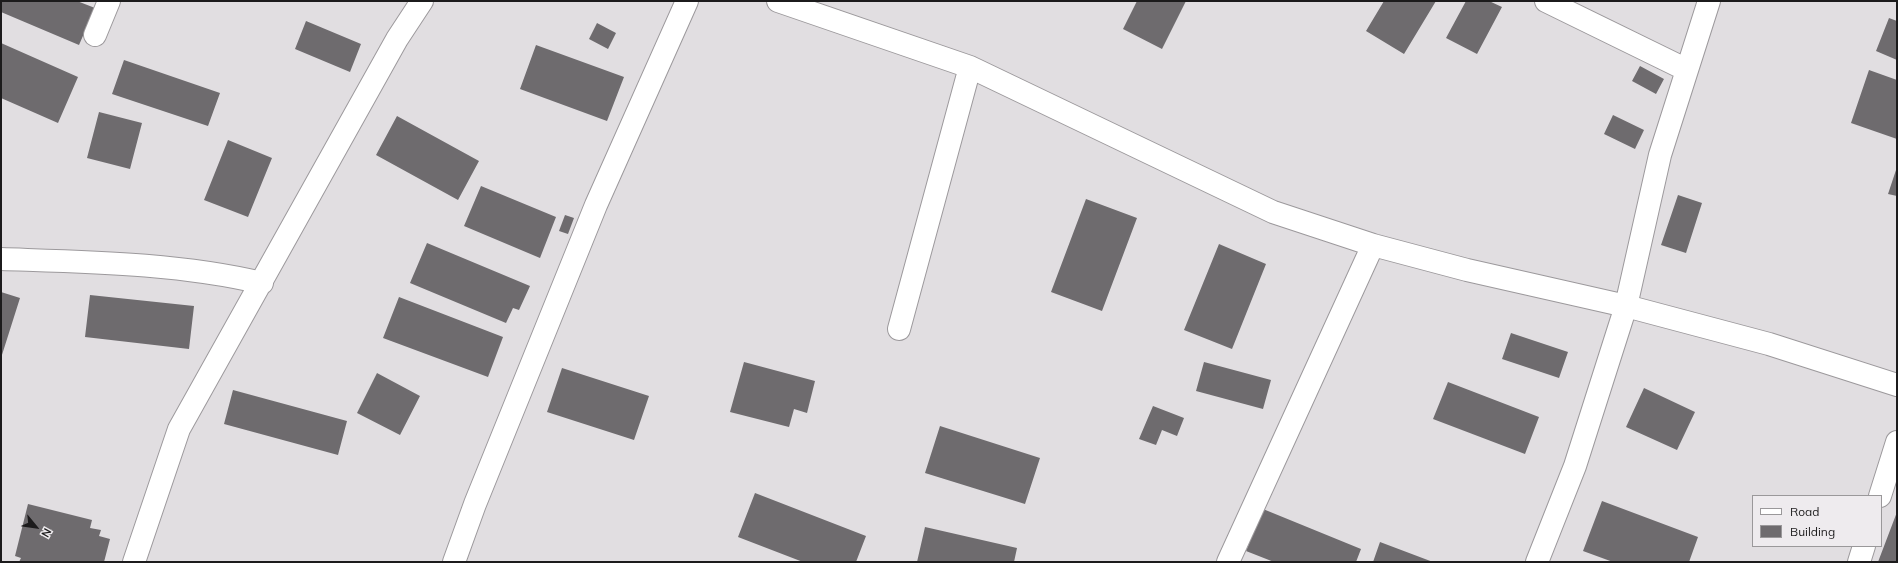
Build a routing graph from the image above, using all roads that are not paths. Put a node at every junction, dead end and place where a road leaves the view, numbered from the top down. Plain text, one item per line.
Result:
1 (109, 1) edge
2 (422, 1) edge
3 (687, 1) edge
4 (778, 1) edge
5 (1546, 1) edge
6 (1709, 1) edge
7 (95, 35) dead end
8 (970, 67) junction
9 (1687, 70) junction
10 (1373, 245) junction
11 (1, 259) edge
12 (262, 283) junction
13 (1626, 306) junction
14 (900, 329) dead end
15 (1897, 385) edge
16 (1897, 442) edge
17 (1880, 495) edge
18 (1864, 547) edge
19 (134, 562) edge
20 (454, 562) edge
21 (1228, 562) edge
22 (1537, 562) edge
23 (1859, 562) edge

1 - 7 street
2 - 12 street
3 - 20 street
4 - 8 street
5 - 9 street
6 - 9 street
8 - 10 street
8 - 14 street
9 - 13 street
10 - 13 street
10 - 21 street
11 - 12 street
12 - 19 street
13 - 15 street
13 - 22 street
16 - 17 street
18 - 23 street

